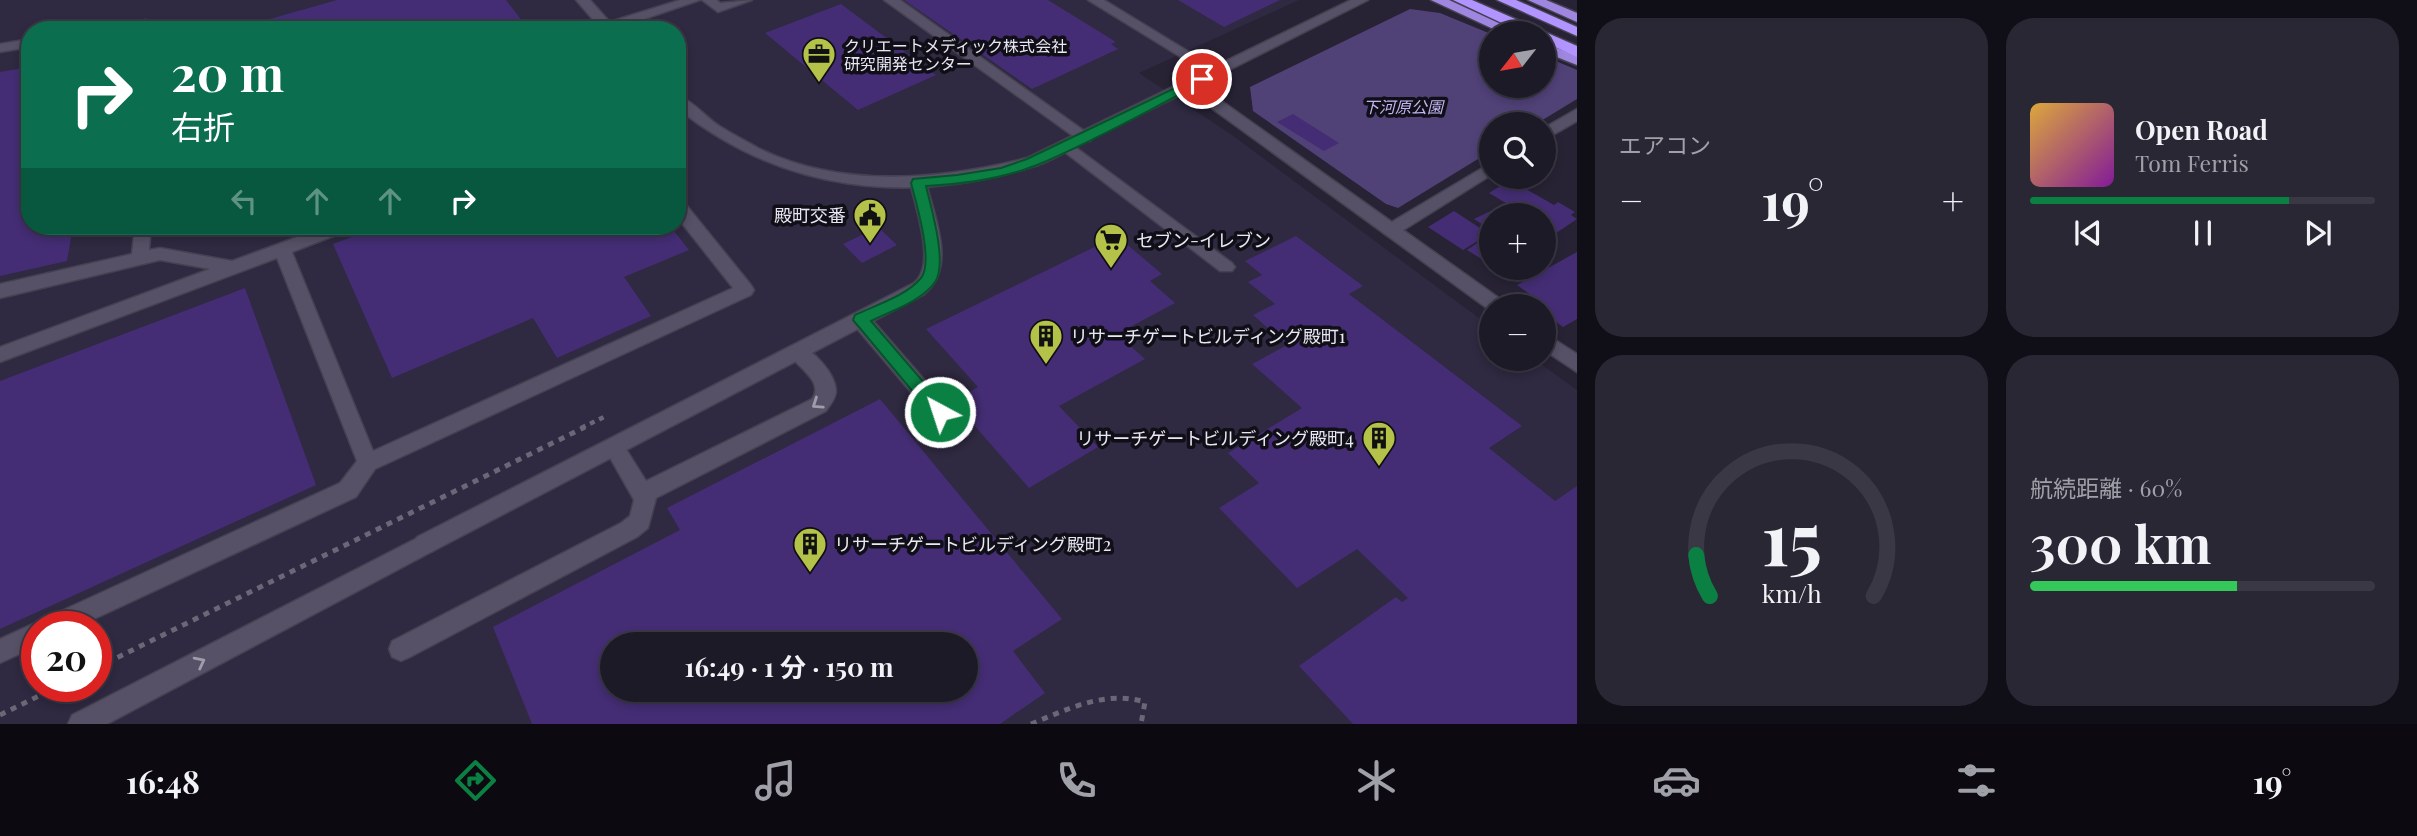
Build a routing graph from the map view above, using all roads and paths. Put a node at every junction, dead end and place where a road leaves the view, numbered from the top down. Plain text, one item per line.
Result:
1 (583, 0) edge
2 (693, 0) edge
3 (709, 0) edge
4 (745, 0) edge
5 (891, 0) edge
6 (1095, 0) edge
7 (1361, 0) edge
8 (1438, 0) edge
9 (1460, 0) edge
10 (1504, 0) edge
11 (1535, 0) edge
12 (1577, 18) edge
13 (602, 21) edge
14 (623, 21) edge
15 (1486, 21) edge
16 (1508, 21) edge
17 (1577, 32) edge
18 (1556, 42) edge
19 (21, 44) edge
20 (0, 48) edge
21 (1556, 52) edge
22 (1577, 52) edge
23 (1577, 61) edge
24 (1215, 72) junction
25 (1189, 85) junction
26 (686, 108) edge
27 (1577, 114) edge
28 (1556, 127) edge
29 (1085, 138) junction
30 (1067, 146) junction
31 (1479, 175) edge
32 (918, 183) junction
33 (686, 216) edge
34 (1391, 230) junction
35 (143, 235) edge
36 (319, 235) edge
37 (282, 249) junction
38 (140, 258) junction
39 (233, 267) junction
40 (1226, 267) dead end
41 (0, 291) edge
42 (1480, 294) edge
43 (861, 320) junction
44 (1556, 349) edge
45 (798, 352) junction
46 (0, 355) edge
47 (1577, 364) edge
48 (940, 412) dead end
49 (607, 415) dead end
50 (614, 447) junction
51 (369, 463) junction
52 (642, 494) junction
53 (86, 611) edge
54 (21, 642) edge
55 (401, 649) dead end
56 (0, 652) edge
57 (112, 659) edge
58 (26, 702) edge
59 (0, 715) edge
60 (82, 724) edge
61 (1031, 724) edge
62 (1141, 724) edge

1 - 13 street
2 - 14 street
3 - 4 street
5 - 29 street
6 - 24 street
7 - 24 street
8 - 15 highway
9 - 16 highway
10 - 17 highway
11 - 12 highway
18 - 22 highway
19 - 20 street
21 - 23 highway
24 - 25 street
25 - 29 street
25 - 34 street
26 - 32 street
27 - 28 street
29 - 30 street
30 - 32 street
30 - 40 street
31 - 34 street
32 - 43 street
33 - 51 street
34 - 42 street
35 - 38 street
36 - 37 street
37 - 39 street
37 - 51 street
38 - 39 street
38 - 41 street
39 - 46 street
43 - 45 street
43 - 48 street
44 - 47 street
45 - 50 street
45 -> 52 street
49 - 57 path
50 - 52 street
60 -> 50 street
51 - 53 street
52 - 55 street
54 - 56 street
58 - 59 path
61 - 62 path

